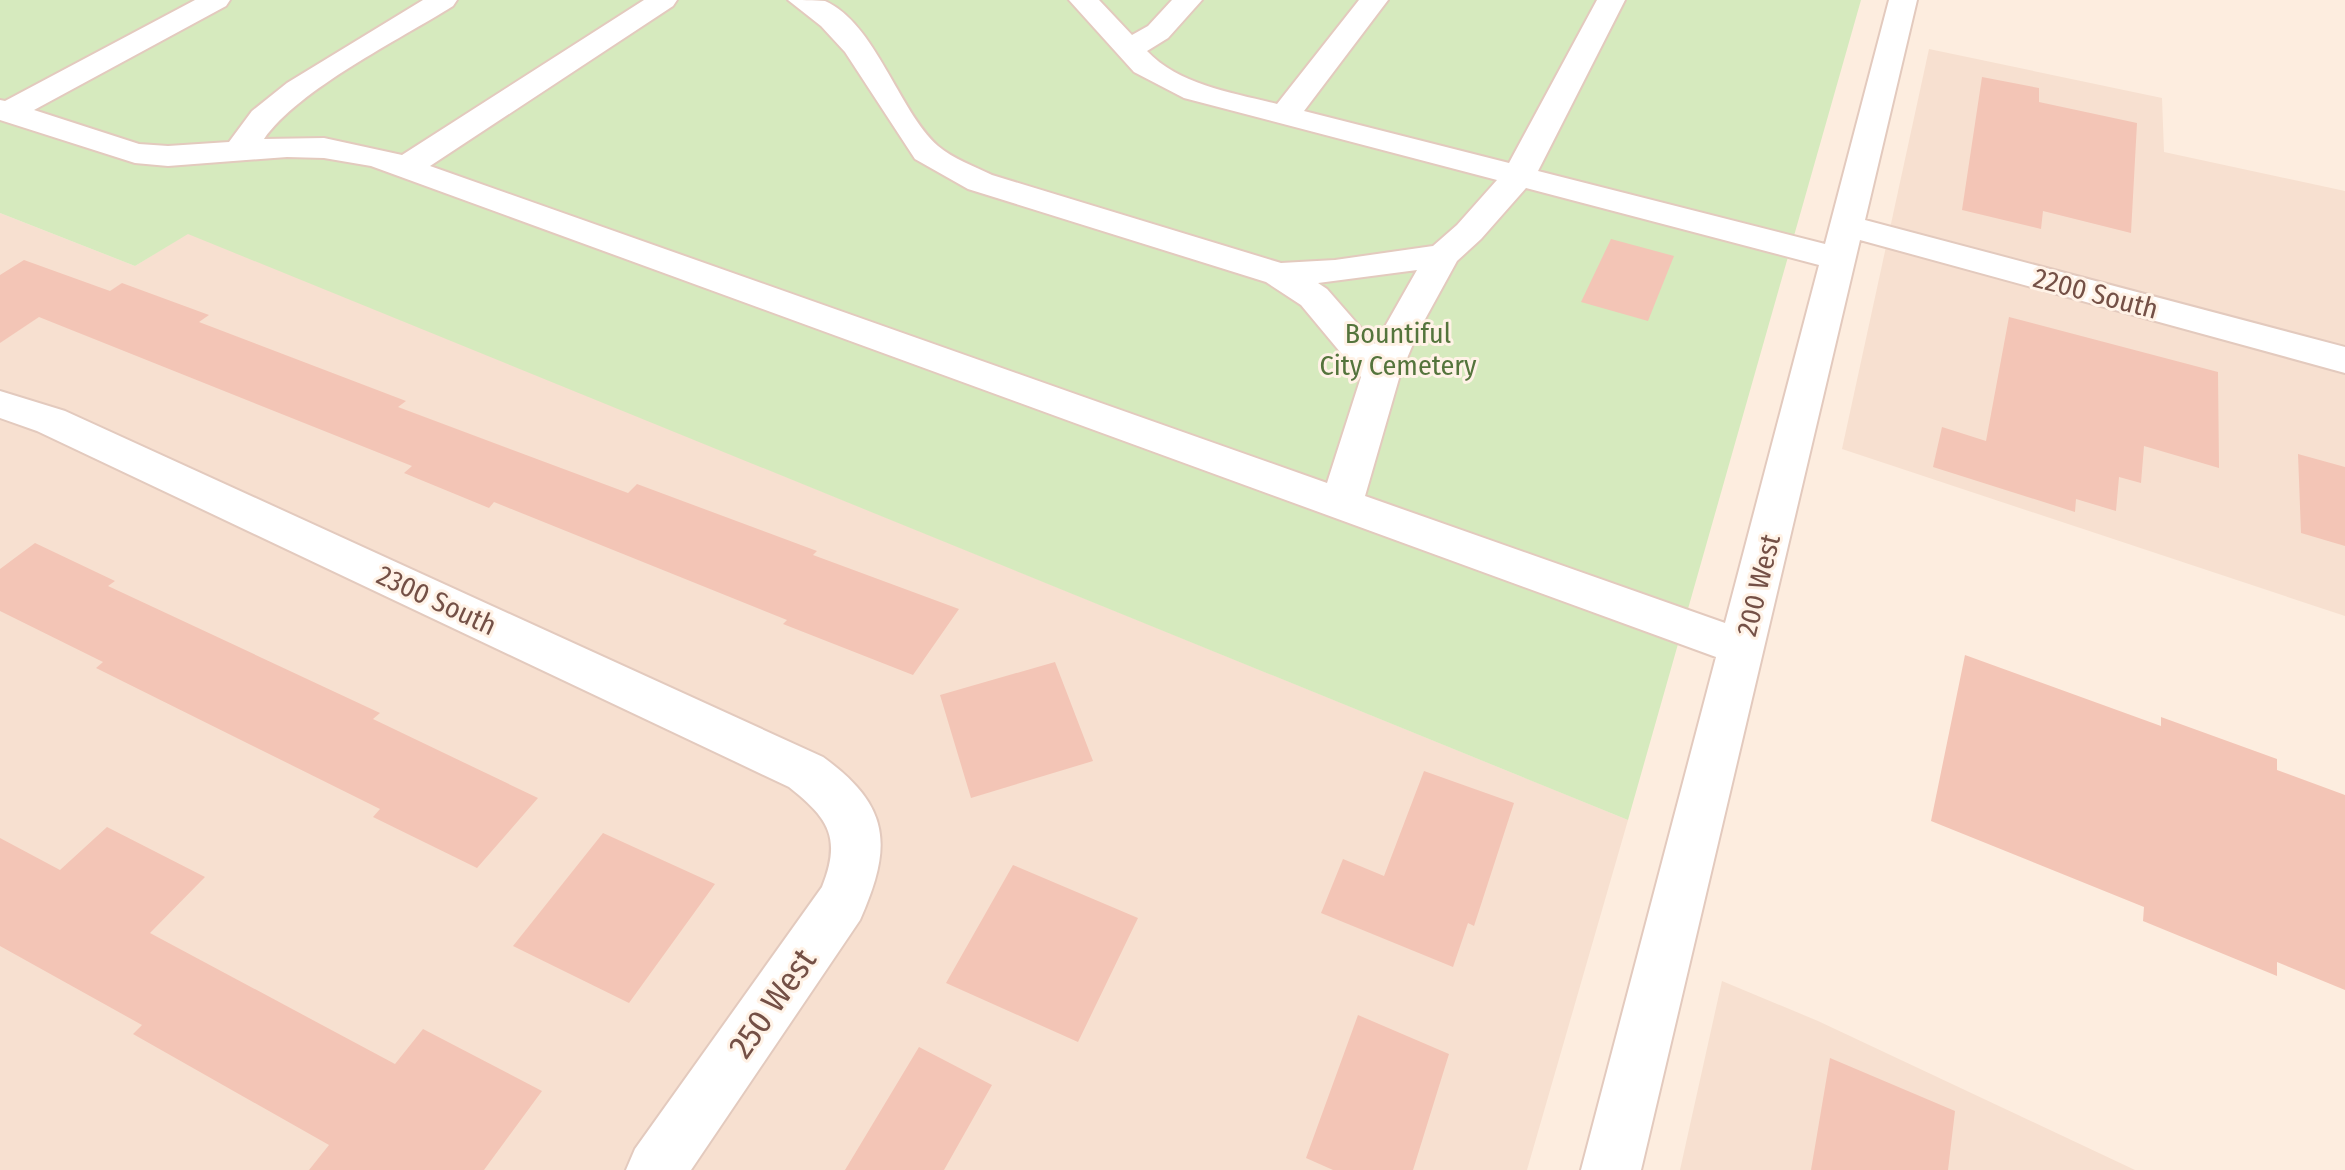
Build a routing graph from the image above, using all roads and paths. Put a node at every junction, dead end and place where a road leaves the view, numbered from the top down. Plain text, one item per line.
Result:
1 (216, 0) edge
2 (443, 0) edge
3 (663, 0) edge
4 (802, 0) edge
5 (1083, 0) edge
6 (1188, 0) edge
7 (1374, 0) edge
8 (1611, 0) edge
9 (1903, 0) edge
10 (1130, 49) junction
11 (4, 110) edge
12 (1285, 115) junction
13 (239, 151) junction
14 (406, 167) junction
15 (1519, 176) junction
16 (1843, 243) junction
17 (1443, 255) junction
18 (1279, 274) junction
19 (2345, 360) edge
20 (1381, 375) junction
21 (0, 404) edge
22 (1341, 505) junction
23 (1742, 648) junction
24 (855, 824) joint
25 (656, 1170) edge
26 (1611, 1170) edge

1 - 11 street
2 - 13 street
3 - 14 street
4 - 18 street
5 - 10 street, 2200 South
6 - 10 street
7 - 12 street
8 - 15 street
9 - 16 street, 200 West
10 - 12 street, 2200 South
11 - 13 street
12 - 15 street, 2200 South
13 - 14 street
14 - 22 street
15 - 16 street, 2200 South
15 - 17 street
16 - 19 street, 2200 South
16 - 23 street, 200 West
17 - 18 street
17 - 20 street
18 - 20 street
20 - 22 street
21 - 24 street, 2300 South
22 - 23 street
23 - 26 street, 200 West
24 - 25 street, 250 West

